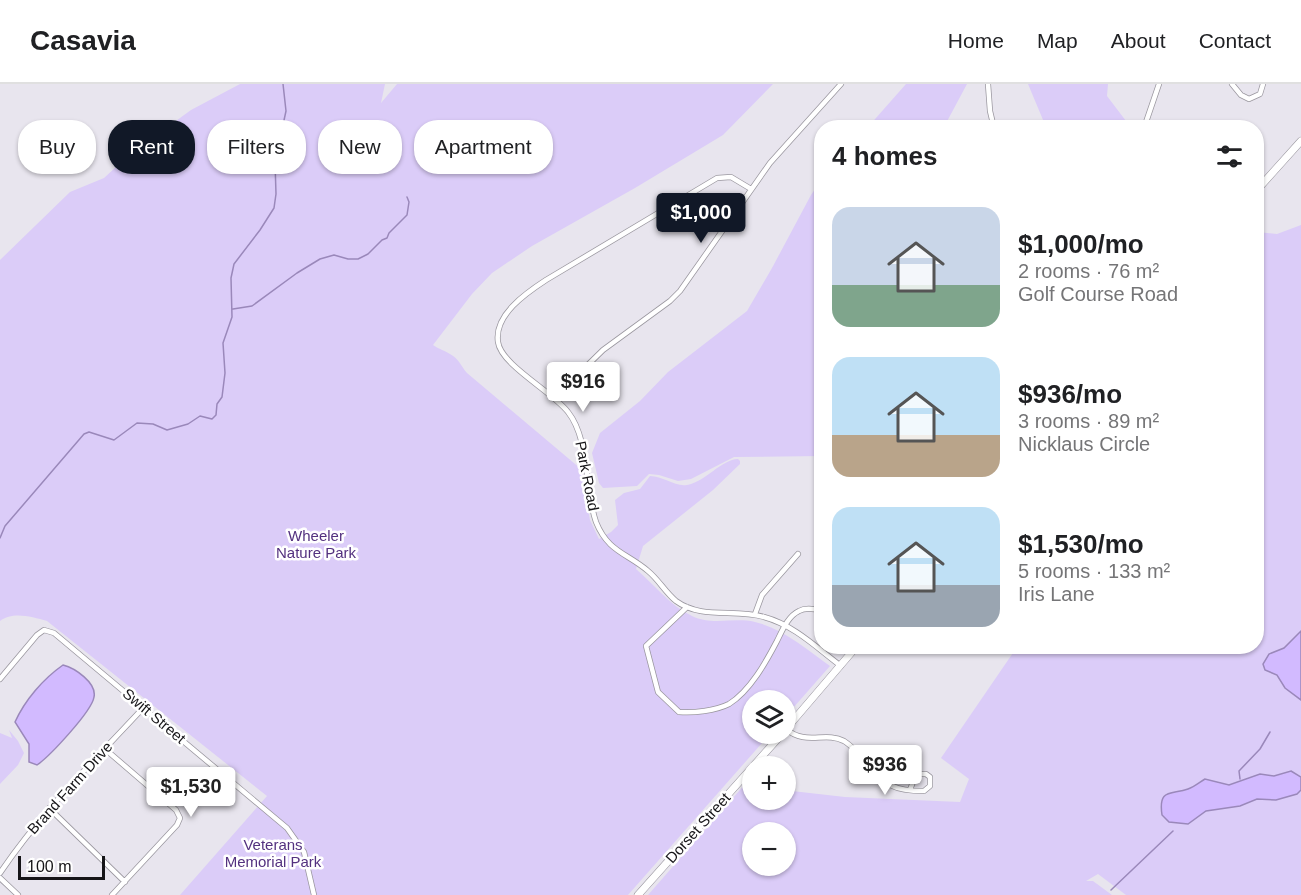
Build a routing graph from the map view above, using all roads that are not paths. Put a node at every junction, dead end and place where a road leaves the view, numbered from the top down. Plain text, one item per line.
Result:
1 (841, 84) edge
2 (988, 84) edge
3 (1159, 84) edge
4 (1232, 84) edge
5 (1263, 84) edge
6 (992, 120) edge
7 (1147, 120) edge
8 (1301, 141) edge
9 (1264, 182) edge
10 (751, 189) junction
11 (554, 398) junction
12 (798, 554) dead end
13 (687, 607) junction
14 (814, 609) edge
15 (755, 614) junction
16 (785, 625) junction
17 (814, 646) edge
18 (825, 654) edge
19 (851, 654) edge
20 (841, 666) junction
21 (0, 679) edge
22 (144, 707) junction
23 (796, 718) edge
24 (796, 735) edge
25 (773, 744) edge
26 (105, 749) junction
27 (910, 790) junction
28 (49, 808) junction
29 (0, 873) edge
30 (0, 878) edge
31 (125, 882) junction
32 (18, 895) edge
33 (112, 895) edge
34 (314, 895) edge
35 (638, 895) edge

1 - 10 street
2 - 6 street
3 - 7 street
4 - 5 street
8 - 9 street
10 - 11 street
10 - 11 street, Park Road
11 - 13 street, Park Road
12 - 15 street
13 - 15 street, Park Road
13 - 16 street
14 - 16 street
15 - 16 street, Park Road
16 - 17 street, Park Road
18 - 20 street, Park Road
19 - 20 street
20 - 23 street
21 - 22 street, Swift Street
22 - 26 street, Brand Farm Drive
22 - 34 street, Swift Street
24 - 27 street
25 - 35 street, Dorset Street
26 - 28 street, Brand Farm Drive
26 - 31 street
27 - 27 street
28 - 29 street, Brand Farm Drive
28 - 31 street
30 - 32 street
31 - 33 street

